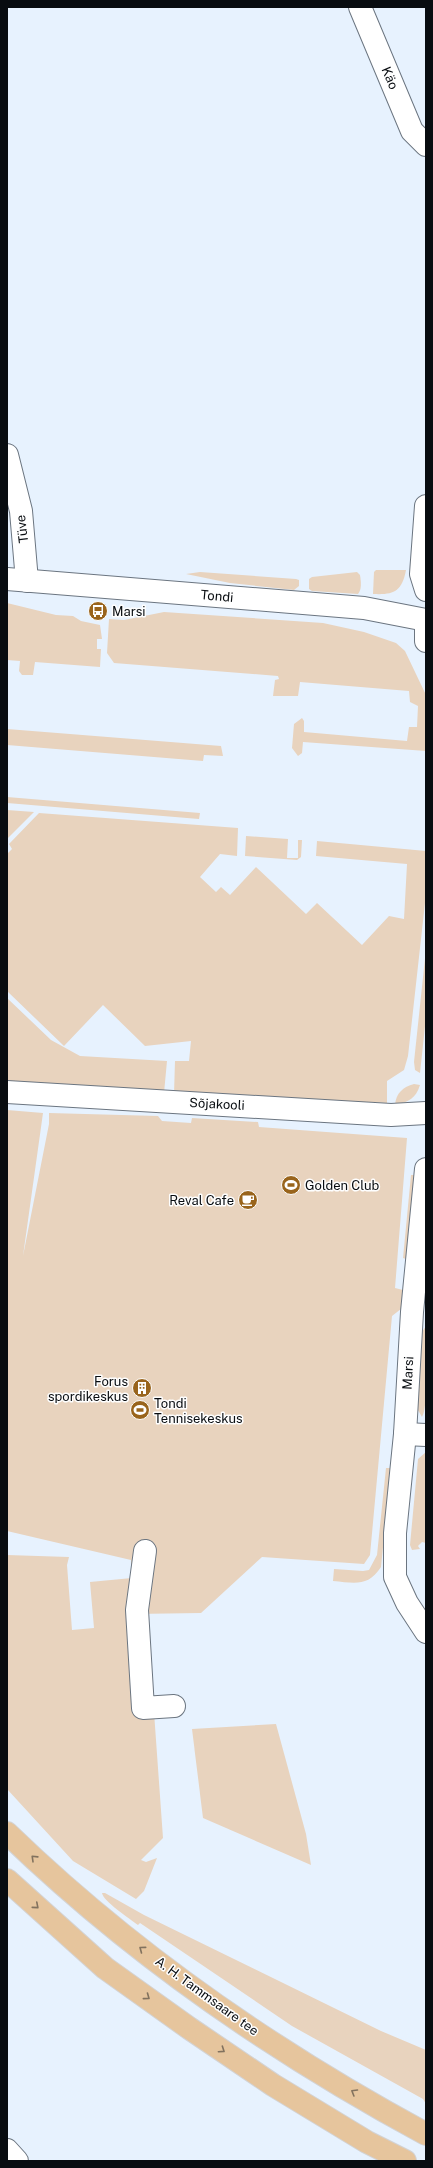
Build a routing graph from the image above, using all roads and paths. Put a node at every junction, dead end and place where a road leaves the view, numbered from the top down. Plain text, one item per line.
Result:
1 (360, 7) edge
2 (426, 145) edge
3 (7, 455) edge
4 (426, 506) edge
5 (17, 580) edge
6 (426, 590) edge
7 (426, 620) edge
8 (426, 625) edge
9 (426, 641) edge
10 (7, 1092) edge
11 (426, 1112) edge
12 (426, 1169) edge
13 (405, 1434) junction
14 (426, 1435) edge
15 (145, 1552) dead end
16 (426, 1632) edge
17 (174, 1706) dead end
18 (7, 1833) edge
19 (7, 1880) edge
20 (387, 2113) junction
21 (426, 2130) edge
22 (426, 2134) edge
23 (368, 2142) junction
24 (7, 2150) edge
25 (17, 2161) edge
26 (394, 2161) edge
27 (405, 2161) edge

1 - 2 street, Käo
3 - 5 street, Tüve
4 - 6 street
5 - 7 street, Tondi
8 - 9 street
10 - 11 street, Sõjakooli
12 - 13 street, Marsi
13 - 14 street
13 - 16 street, Marsi
15 - 17 street
20 -> 18 main road, A. H. Tammsaare tee
19 -> 23 main road
20 - 21 main road
20 - 22 main road, A. H. Tammsaare tee
23 - 26 main road
23 - 27 main road
24 - 25 street

